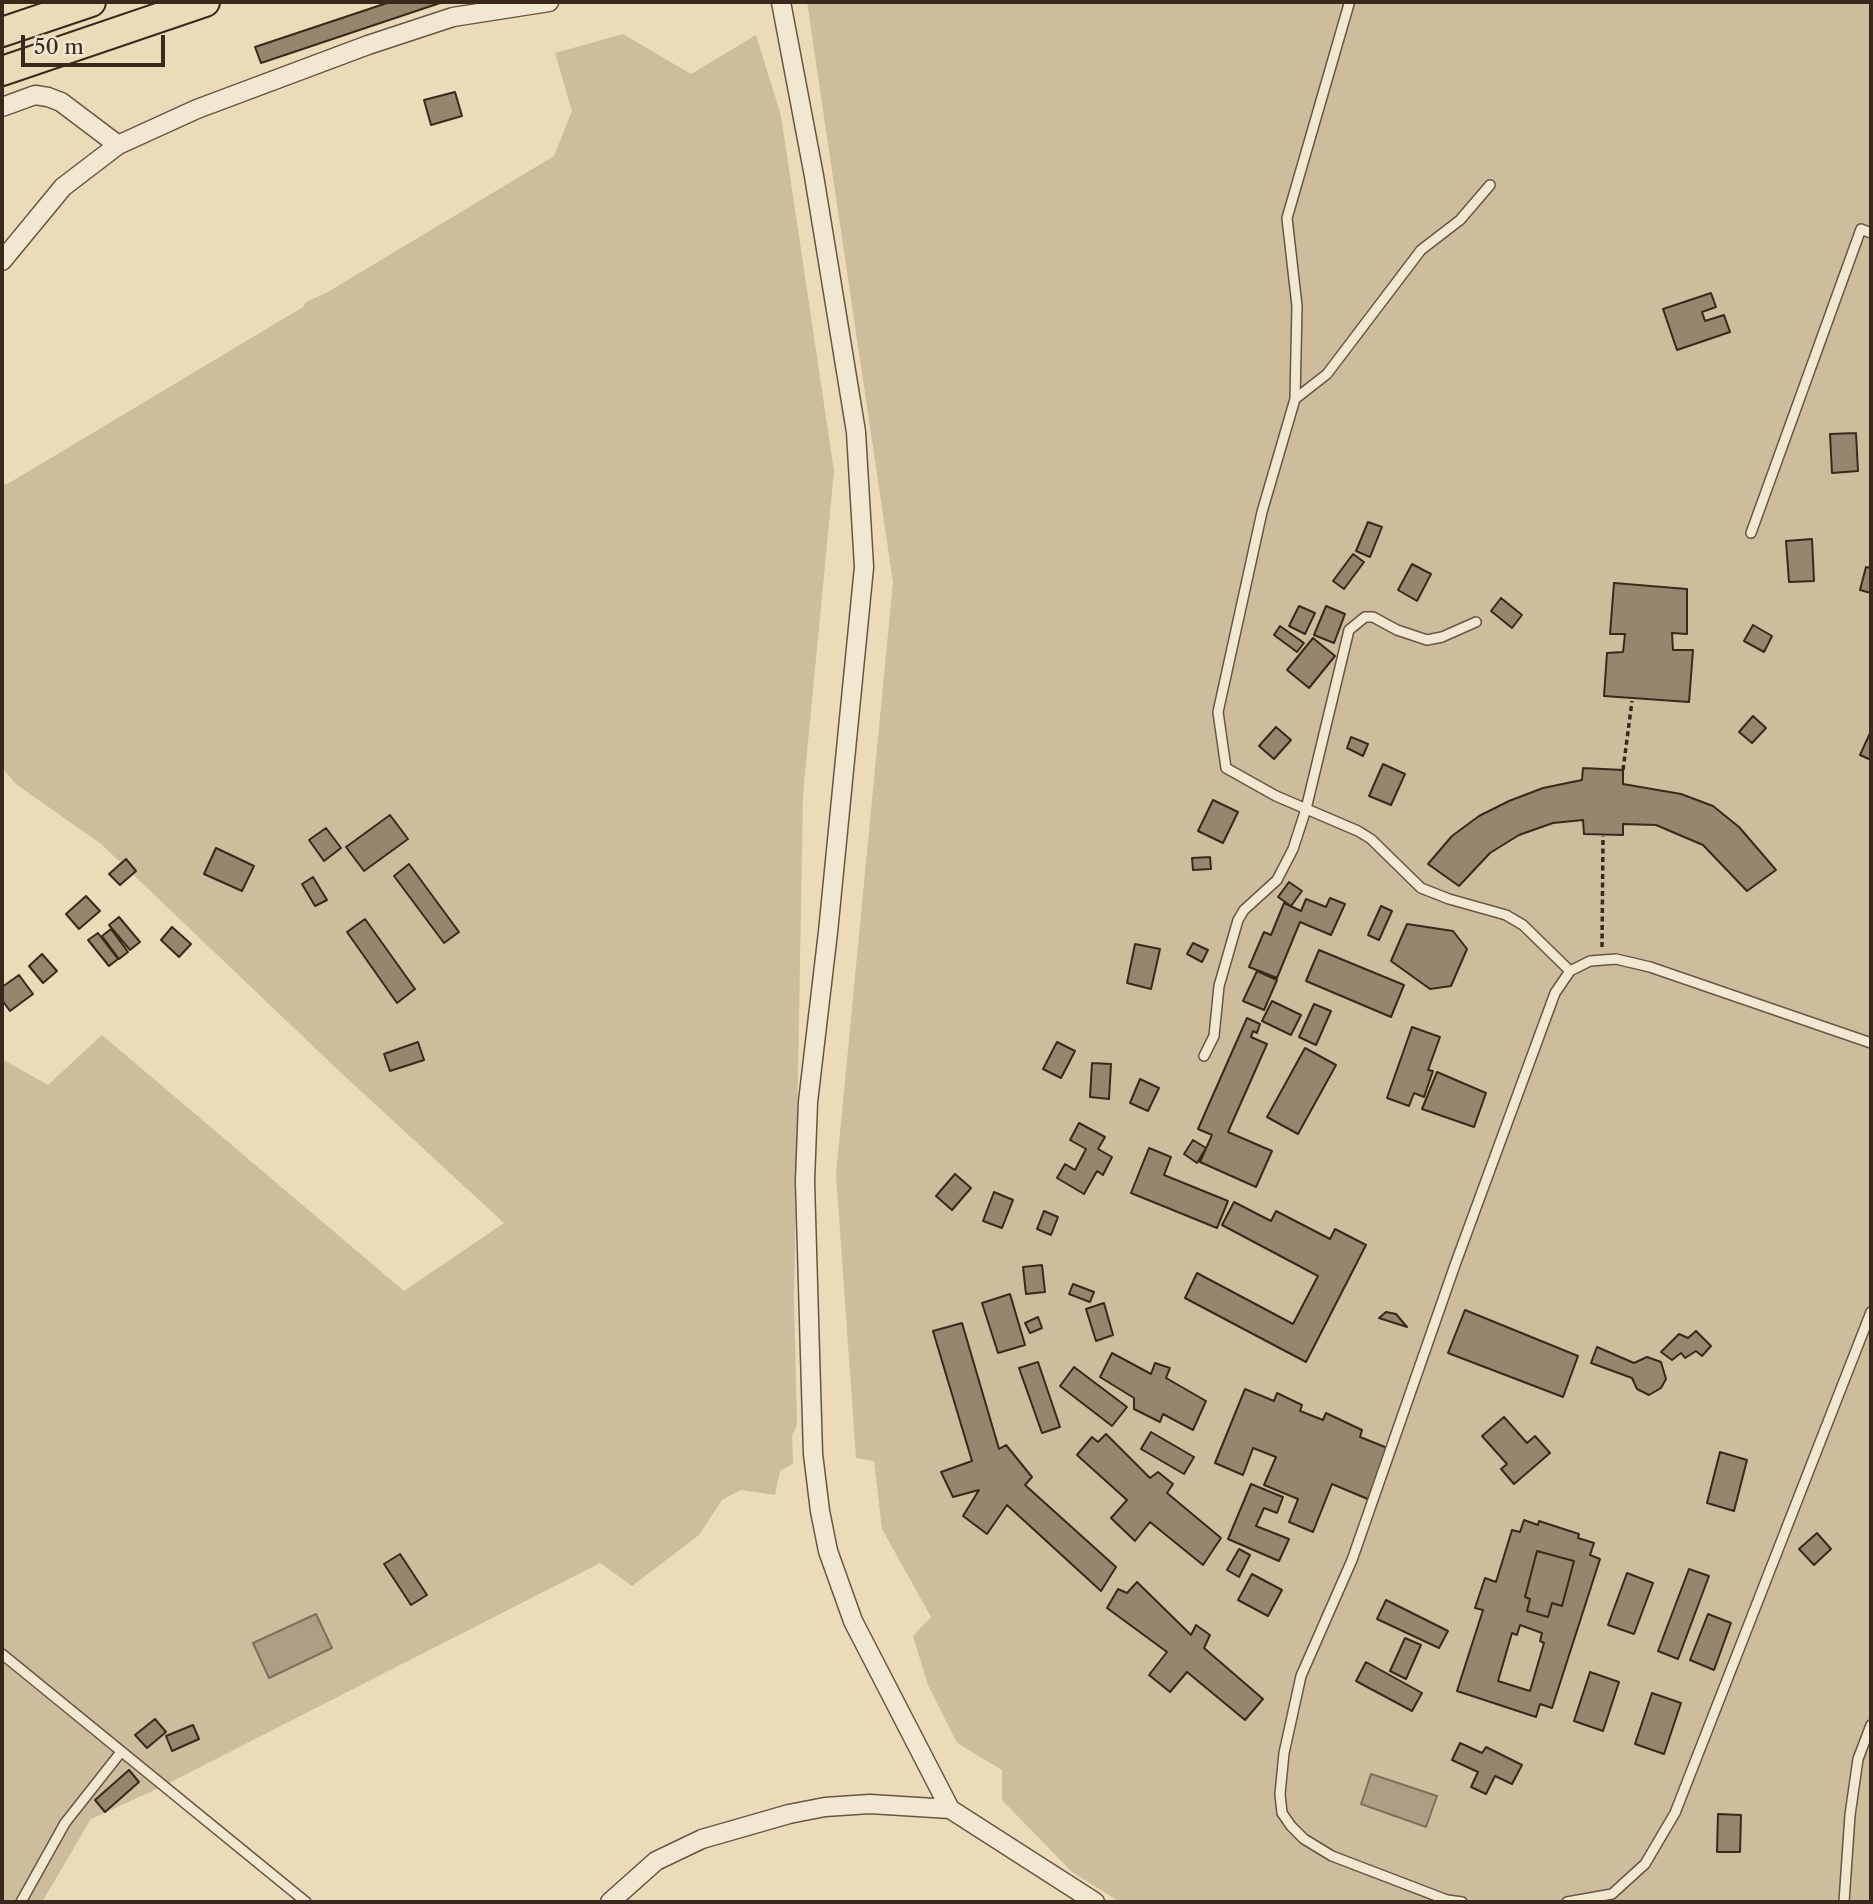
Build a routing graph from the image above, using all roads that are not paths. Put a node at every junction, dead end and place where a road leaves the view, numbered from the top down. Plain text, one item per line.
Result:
1 (91, 2) edge
2 (205, 2) edge
3 (549, 2) edge
4 (781, 2) edge
5 (1349, 4) dead end
6 (2, 32) edge
7 (2, 71) edge
8 (2, 107) edge
9 (118, 145) junction
10 (1490, 185) dead end
11 (1871, 233) edge
12 (2, 261) edge
13 (1295, 399) junction
14 (1751, 533) dead end
15 (1476, 622) dead end
16 (1306, 809) junction
17 (1570, 971) junction
18 (1871, 1043) edge
19 (1204, 1056) dead end
20 (1871, 1312) edge
21 (2, 1654) edge
22 (1871, 1725) edge
23 (121, 1752) junction
24 (950, 1809) junction
25 (21, 1902) edge
26 (306, 1902) edge
27 (610, 1902) edge
28 (1095, 1902) edge
29 (1462, 1902) edge
30 (1567, 1902) edge
31 (1844, 1902) edge

1 - 6 highway
2 - 7 highway
3 - 9 street
4 - 24 street
5 - 13 lane
8 - 9 street
9 - 12 street
10 - 13 lane
11 - 14 lane
13 - 16 lane
15 - 16 lane
16 - 17 lane
16 - 19 lane
17 - 18 lane
17 - 29 lane
20 - 30 lane
21 - 23 lane
22 - 31 lane
23 - 25 lane
23 - 26 lane
24 - 27 street
24 - 28 street

